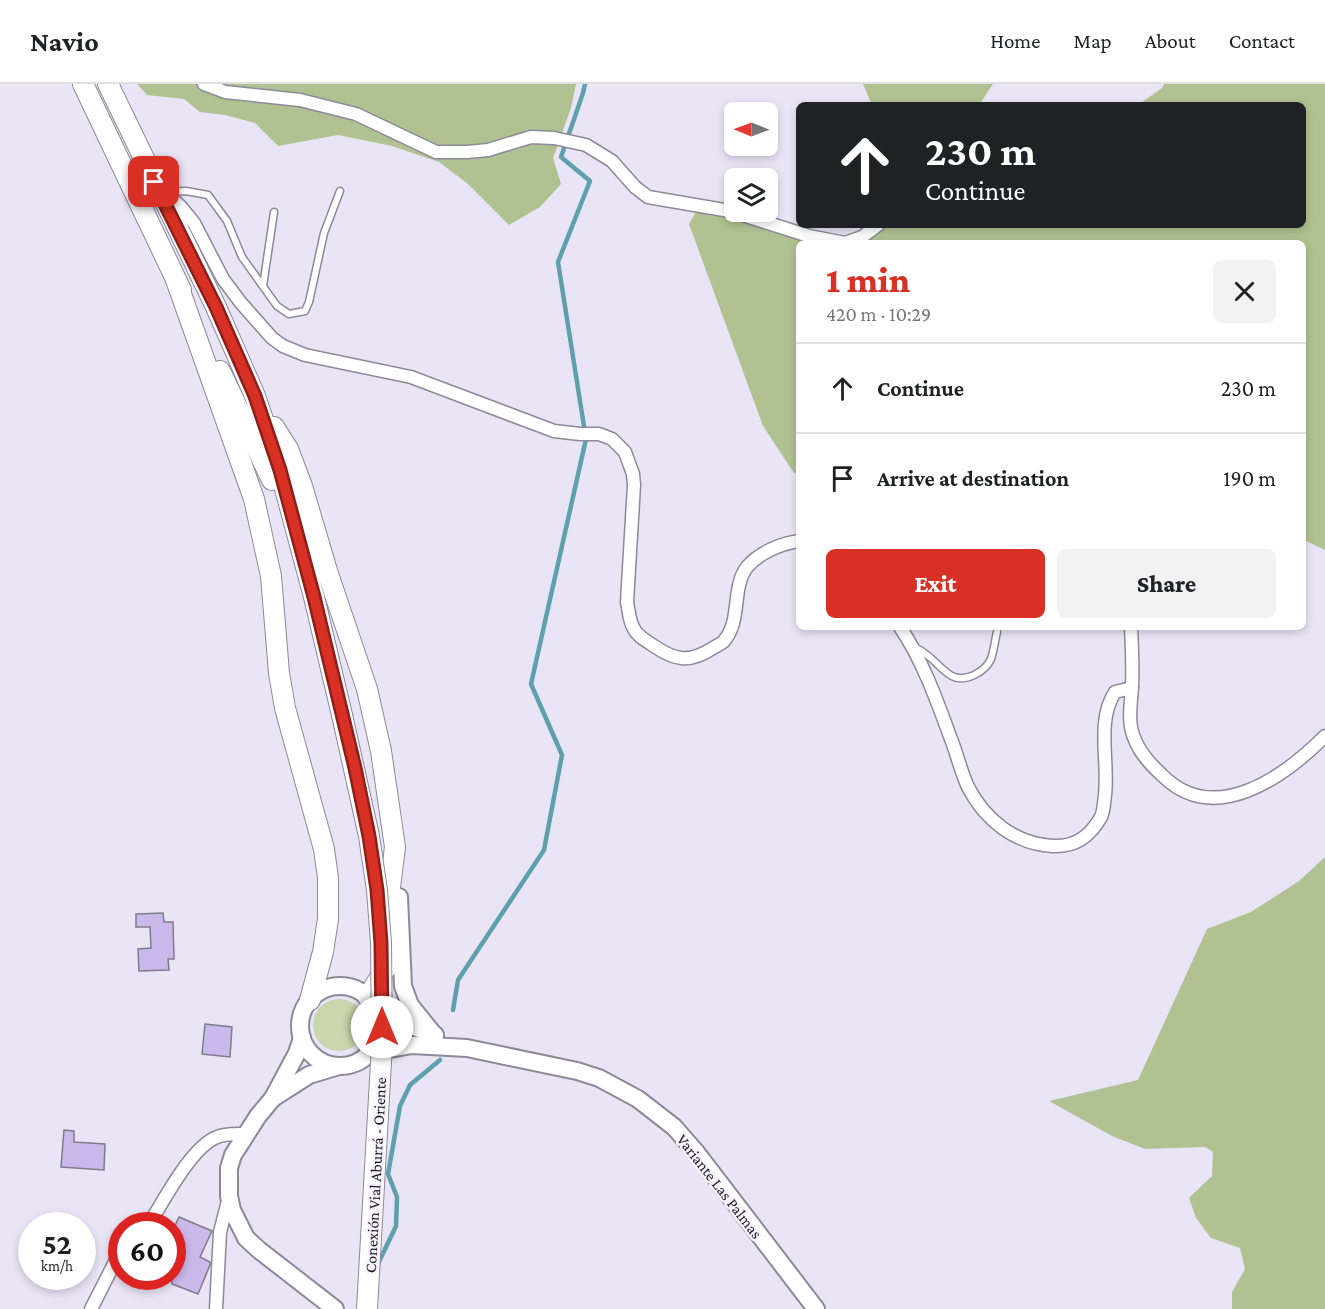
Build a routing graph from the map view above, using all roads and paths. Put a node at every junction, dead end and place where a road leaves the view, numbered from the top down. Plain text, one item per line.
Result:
1 (83, 84) edge
2 (108, 84) edge
3 (204, 84) edge
4 (160, 187) junction
5 (340, 191) dead end
6 (274, 212) dead end
7 (874, 228) edge
8 (830, 240) edge
9 (854, 240) edge
10 (176, 280) junction
11 (263, 286) junction
12 (255, 396) junction
13 (796, 542) edge
14 (300, 546) junction
15 (902, 630) edge
16 (1131, 630) edge
17 (997, 632) dead end
18 (912, 646) junction
19 (1132, 688) junction
20 (1325, 736) edge
21 (395, 847) junction
22 (309, 999) junction
23 (371, 1001) junction
24 (435, 1036) junction
25 (302, 1038) junction
26 (466, 1048) junction
27 (368, 1053) junction
28 (340, 1066) junction
29 (273, 1098) junction
30 (245, 1134) junction
31 (229, 1196) junction
32 (157, 1212) edge
33 (108, 1276) edge
34 (91, 1309) edge
35 (216, 1309) edge
36 (335, 1309) edge
37 (367, 1309) edge
38 (816, 1309) edge

1 - 10 main road
2 - 4 main road
3 - 8 street
4 - 11 lane
4 - 12 main road
4 - 13 street
5 - 11 lane
6 - 11 lane
7 - 9 street
10 - 14 main road
10 - 22 main road
12 - 14 main road
12 - 21 main road
14 - 37 main road, Conexión Vial Aburrá - Oriente, bridge
15 - 18 street
16 - 19 street
17 - 18 lane
18 - 19 street
19 - 20 street
21 - 23 main road
21 - 24 main road
22 - 23 main road
22 - 25 main road
23 - 24 main road, Variante Las Palmas
23 - 27 main road
24 - 26 main road, Variante Las Palmas
25 - 28 main road
25 - 29 main road
26 - 27 main road, Variante Las Palmas
26 - 38 main road, Variante Las Palmas
27 - 28 main road
28 - 29 main road
29 - 30 main road
30 - 31 main road
30 - 32 street
31 - 35 street
31 - 36 main road
33 - 34 street

